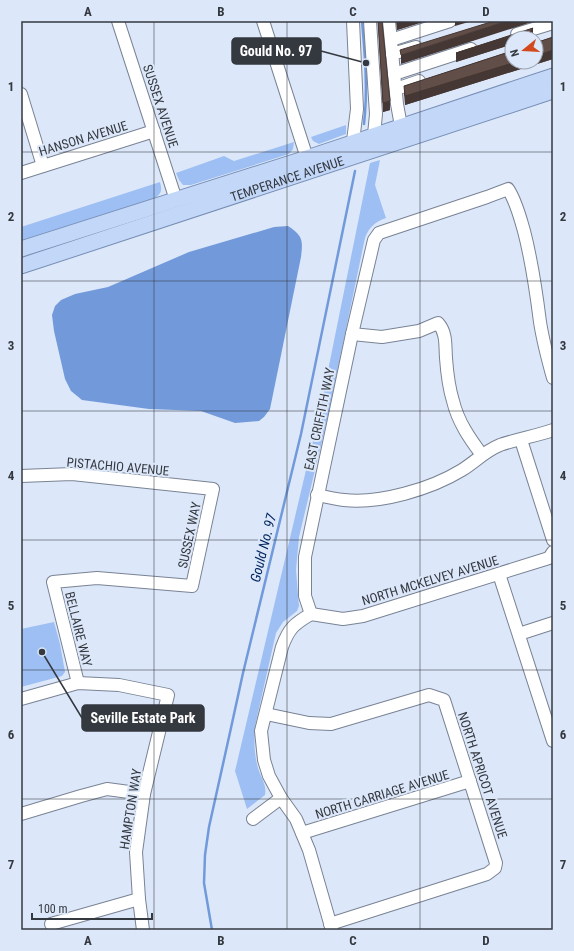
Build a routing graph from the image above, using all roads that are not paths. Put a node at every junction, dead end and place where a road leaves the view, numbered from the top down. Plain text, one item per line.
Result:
1 (118, 21) edge
2 (263, 21) edge
3 (353, 21) edge
4 (370, 21) edge
5 (390, 21) edge
6 (450, 21) edge
7 (553, 23) edge
8 (532, 30) edge
9 (391, 40) junction
10 (430, 42) edge
11 (485, 45) edge
12 (392, 54) junction
13 (394, 74) junction
14 (553, 76) edge
15 (432, 77) edge
16 (396, 89) junction
17 (553, 91) edge
18 (21, 94) edge
19 (401, 126) junction
20 (154, 131) junction
21 (374, 135) junction
22 (354, 142) junction
23 (307, 158) junction
24 (43, 166) junction
25 (21, 173) edge
26 (233, 196) junction
27 (176, 200) junction
28 (21, 249) edge
29 (21, 266) edge
30 (352, 334) junction
31 (553, 378) edge
32 (553, 430) edge
33 (521, 440) junction
34 (482, 455) junction
35 (21, 476) edge
36 (213, 489) joint
37 (317, 495) junction
38 (553, 540) edge
39 (553, 552) edge
40 (499, 574) junction
41 (53, 582) joint
42 (311, 614) junction
43 (553, 623) edge
44 (518, 634) junction
45 (78, 683) junction
46 (21, 699) edge
47 (266, 714) junction
48 (553, 741) edge
49 (470, 782) junction
50 (144, 794) junction
51 (281, 798) junction
52 (21, 814) edge
53 (253, 819) dead end
54 (302, 833) junction
55 (139, 899) junction
56 (50, 924) dead end
57 (331, 927) edge
58 (144, 930) edge

1 - 20 street, SUSSEX AVENUE
2 - 23 street
3 - 22 street
4 - 21 street
5 - 9 street
6 - 9 street
7 - 8 street
9 - 12 street
10 - 12 street
11 - 13 street
12 - 13 street
13 - 16 street
14 - 19 main road, TEMPERANCE AVENUE
15 - 16 street
16 - 19 street
17 - 26 main road, TEMPERANCE AVENUE
18 - 24 street
19 - 21 main road, TEMPERANCE AVENUE
20 - 24 street, HANSON AVENUE
20 - 27 street, SUSSEX AVENUE
21 - 22 main road, TEMPERANCE AVENUE
22 - 23 main road, TEMPERANCE AVENUE
23 - 26 main road
23 - 27 main road, TEMPERANCE AVENUE
24 - 25 street, HANSON AVENUE
26 - 29 main road, TEMPERANCE AVENUE
27 - 28 main road, TEMPERANCE AVENUE
30 - 31 street, EAST CRIFFITH WAY
30 - 34 street
30 - 37 street, EAST CRIFFITH WAY
32 - 33 street
33 - 34 street
33 - 38 street
34 - 37 street
35 - 36 street, PISTACHIO AVENUE
36 - 41 street, SUSSEX WAY
37 - 42 street, EAST CRIFFITH WAY
39 - 40 street, NORTH MCKELVEY AVENUE
40 - 42 street, NORTH MCKELVEY AVENUE
40 - 44 street
41 - 45 street, BELLAIRE WAY
42 - 47 street
43 - 44 street
44 - 48 street
45 - 46 street
45 - 50 street, HAMPTON WAY
47 - 49 street, NORTH APRICOT AVENUE
47 - 51 street
49 - 54 street, NORTH CARRIAGE AVENUE
49 - 57 street, NORTH APRICOT AVENUE
50 - 52 street
50 - 55 street, HAMPTON WAY
51 - 53 street
51 - 54 street
54 - 57 street
55 - 56 street
55 - 58 street, HAMPTON WAY

